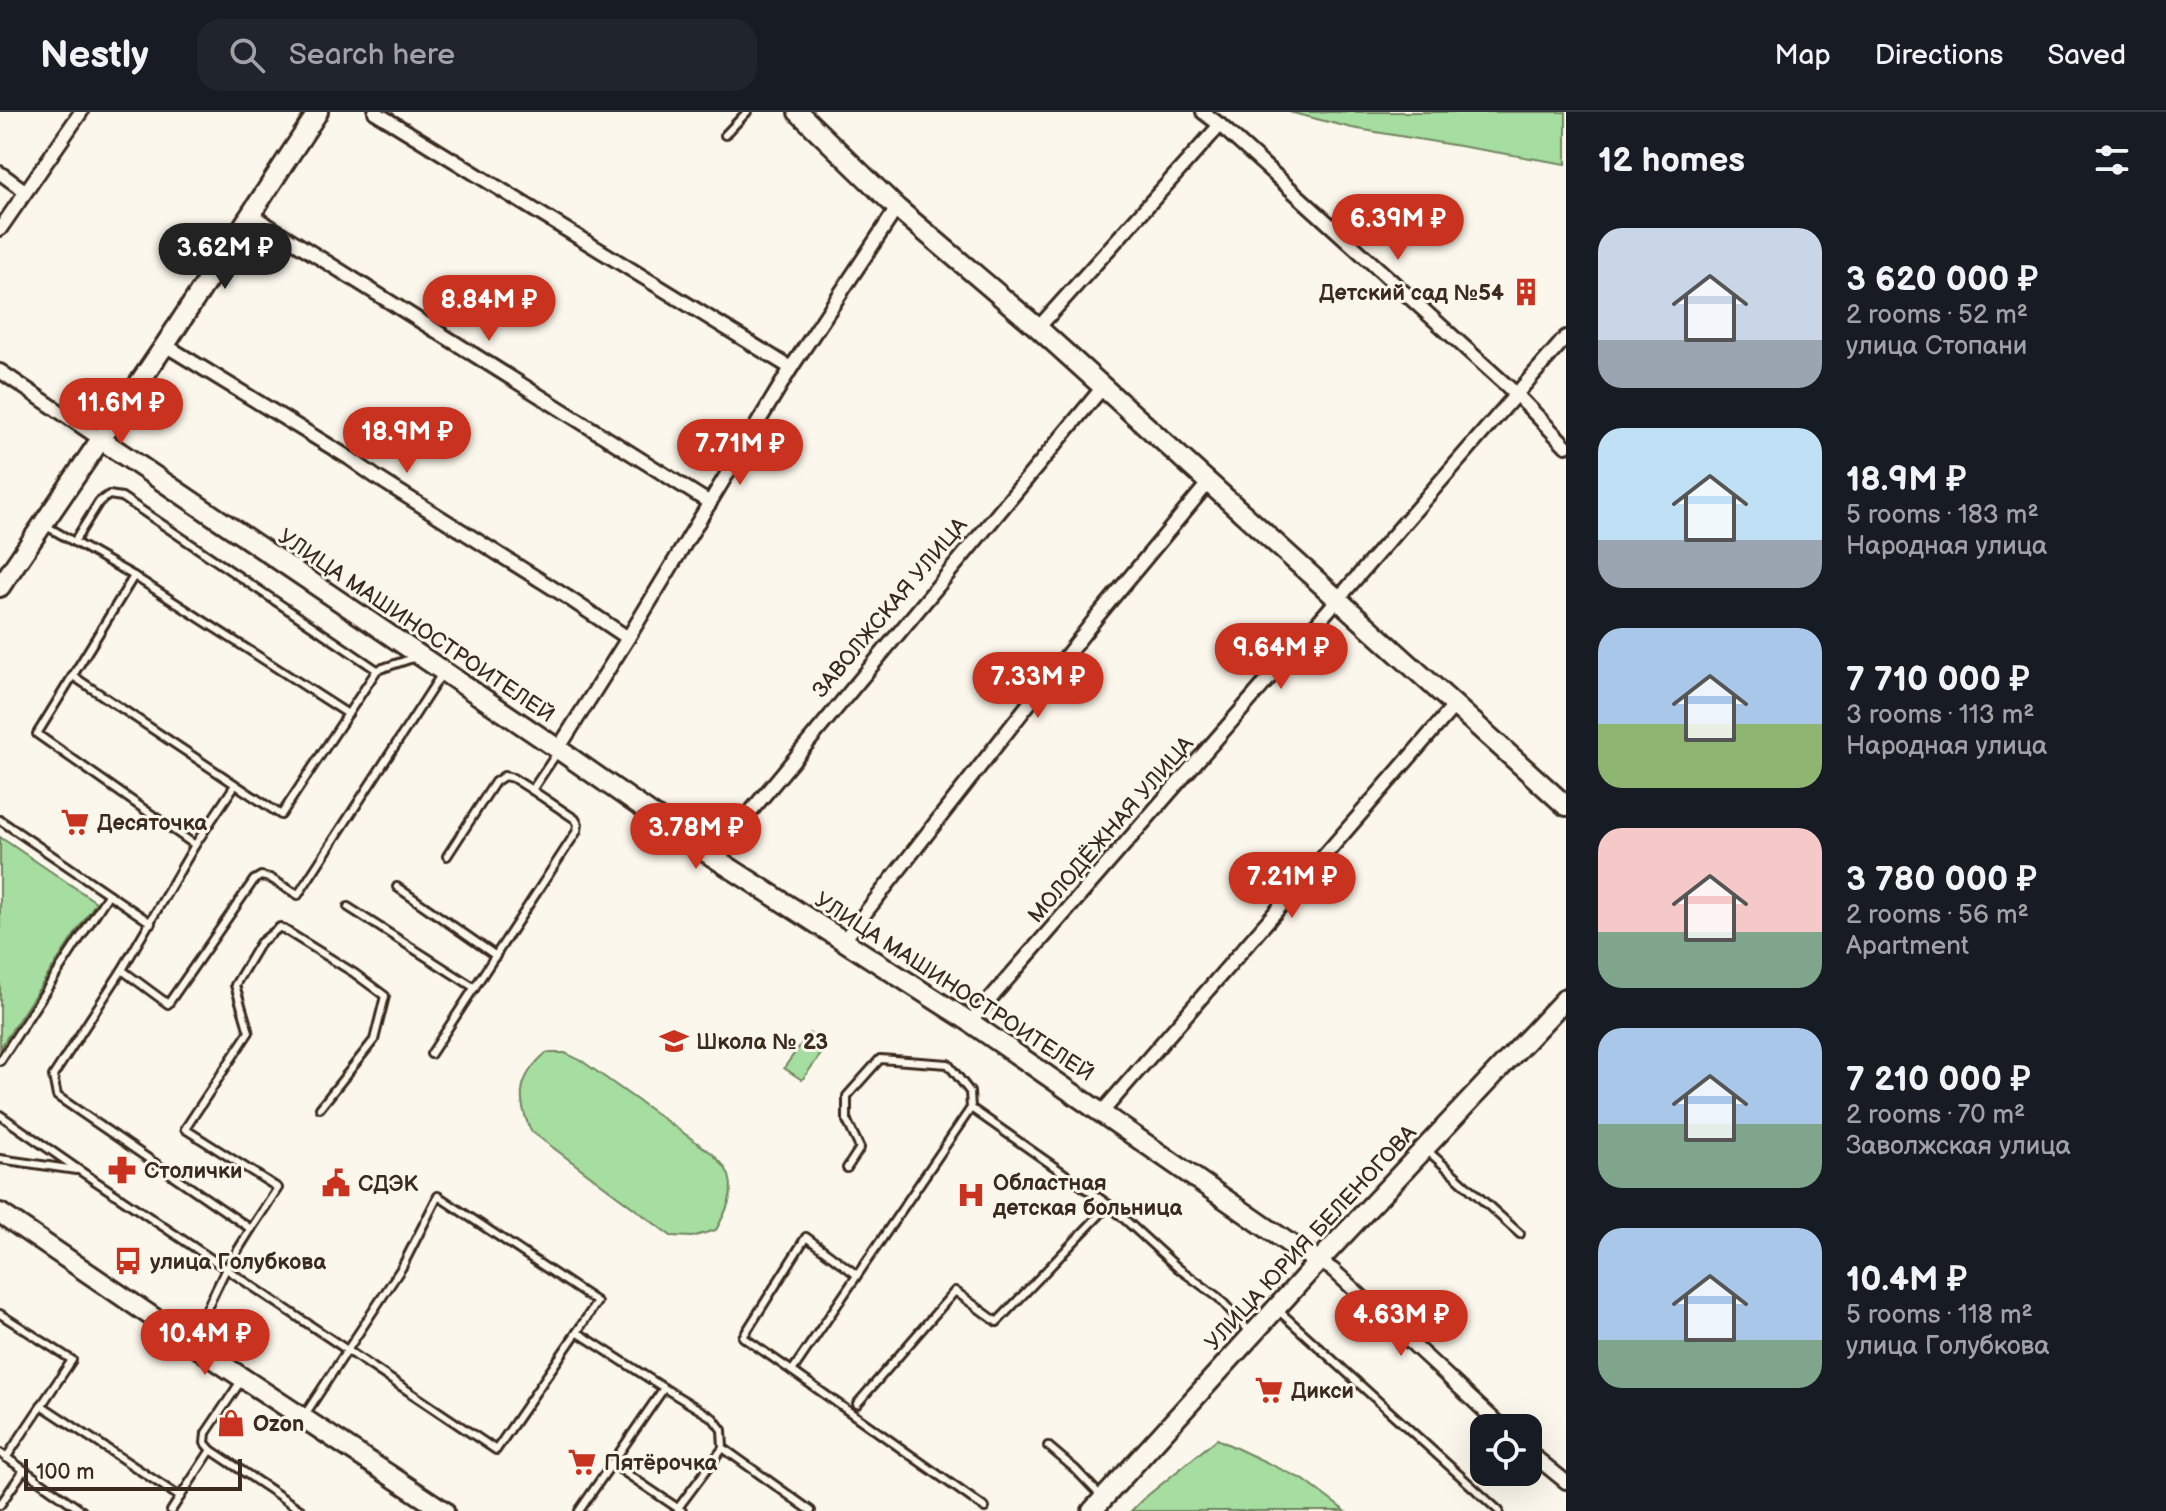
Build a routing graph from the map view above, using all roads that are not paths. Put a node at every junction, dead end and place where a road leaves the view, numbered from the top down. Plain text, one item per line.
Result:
1 (81, 112) edge
2 (318, 112) edge
3 (375, 112) edge
4 (747, 112) edge
5 (798, 112) edge
6 (1203, 112) edge
7 (1220, 125) junction
8 (725, 135) dead end
9 (0, 173) edge
10 (25, 191) junction
11 (897, 208) junction
12 (250, 214) junction
13 (0, 229) edge
14 (1038, 328) junction
15 (1566, 337) edge
16 (165, 345) junction
17 (791, 368) junction
18 (0, 371) edge
19 (1103, 387) junction
20 (1516, 394) junction
21 (100, 439) junction
22 (1566, 446) edge
23 (1209, 482) junction
24 (710, 503) junction
25 (42, 524) junction
26 (74, 542) junction
27 (134, 576) junction
28 (0, 587) edge
29 (1338, 598) junction
30 (628, 638) junction
31 (420, 655) junction
32 (377, 670) junction
33 (444, 672) junction
34 (73, 676) junction
35 (1455, 705) junction
36 (348, 714) junction
37 (558, 749) junction
38 (235, 785) junction
39 (532, 790) junction
40 (1566, 806) edge
41 (0, 820) edge
42 (195, 845) junction
43 (447, 856) dead end
44 (713, 857) junction
45 (397, 887) dead end
46 (108, 895) junction
47 (348, 907) dead end
48 (151, 923) junction
49 (844, 940) junction
50 (496, 956) junction
51 (122, 970) junction
52 (475, 988) junction
53 (1566, 998) edge
54 (970, 1022) junction
55 (431, 1054) dead end
56 (0, 1061) edge
57 (320, 1108) dead end
58 (971, 1108) junction
59 (1102, 1112) junction
60 (0, 1115) edge
61 (1425, 1149) junction
62 (0, 1159) edge
63 (847, 1168) dead end
64 (79, 1170) junction
65 (1109, 1205) junction
66 (0, 1213) edge
67 (251, 1229) junction
68 (1520, 1234) dead end
69 (1319, 1261) junction
70 (226, 1269) junction
71 (857, 1275) junction
72 (1277, 1308) junction
73 (0, 1314) edge
74 (577, 1332) junction
75 (1253, 1334) junction
76 (191, 1341) junction
77 (347, 1350) junction
78 (792, 1371) junction
79 (243, 1378) junction
80 (664, 1388) junction
81 (857, 1404) dead end
82 (41, 1405) junction
83 (1488, 1414) edge
84 (303, 1417) junction
85 (1048, 1446) dead end
86 (723, 1448) junction
87 (211, 1450) junction
88 (3, 1456) edge
89 (1542, 1462) edge
90 (611, 1463) junction
91 (24, 1470) junction
92 (1566, 1482) edge
93 (180, 1497) junction
94 (0, 1505) edge
95 (1098, 1505) edge
96 (985, 1508) dead end
97 (680, 1510) edge
98 (82, 1511) edge
99 (171, 1511) edge
100 (302, 1511) edge
101 (444, 1511) edge
102 (579, 1511) edge
103 (811, 1511) edge
104 (1499, 1511) edge

1 - 10 street
2 - 12 main road
3 - 17 street
4 - 8 lane
5 - 11 main road
6 - 7 street
7 - 14 street
7 - 20 street
9 - 10 street
10 - 13 street
11 - 14 main road
11 - 17 street
12 - 16 main road
12 - 24 street
14 - 19 main road
15 - 20 street, МОЛОДЁЖНАЯ УЛИЦА
16 - 21 main road
16 - 30 street
17 - 24 street
18 - 21 street, УЛИЦА МАШИНОСТРОИТЕЛЕЙ
19 - 23 main road
19 - 44 street, ЗАВОЛЖСКАЯ УЛИЦА
20 - 22 street
20 - 29 street, МОЛОДЁЖНАЯ УЛИЦА
21 - 25 main road
21 - 31 main road, УЛИЦА МАШИНОСТРОИТЕЛЕЙ
23 - 29 main road
23 - 49 street
24 - 30 street
25 - 26 lane
25 - 28 main road
26 - 27 lane
26 - 32 lane
27 - 34 lane
27 - 36 lane
29 - 35 main road
29 - 54 street, МОЛОДЁЖНАЯ УЛИЦА
30 - 37 street
31 - 32 lane
31 - 33 main road, УЛИЦА МАШИНОСТРОИТЕЛЕЙ
32 - 36 lane
33 - 37 main road, УЛИЦА МАШИНОСТРОИТЕЛЕЙ
33 - 51 lane
34 - 38 lane
34 - 42 lane
35 - 40 main road
35 - 59 street
36 - 38 lane
37 - 39 lane
37 - 44 main road, УЛИЦА МАШИНОСТРОИТЕЛЕЙ
38 - 42 lane
39 - 43 lane
39 - 50 lane
41 - 46 lane
42 - 48 lane
44 - 49 main road, УЛИЦА МАШИНОСТРОИТЕЛЕЙ
45 - 50 lane
46 - 48 lane
46 - 56 lane
47 - 52 lane
48 - 51 lane
49 - 54 main road, УЛИЦА МАШИНОСТРОИТЕЛЕЙ
50 - 52 lane
51 - 67 lane
52 - 55 lane
53 - 61 main road, УЛИЦА ЮРИЯ БЕЛЕНОГОВА
54 - 59 main road, УЛИЦА МАШИНОСТРОИТЕЛЕЙ
57 - 67 lane
58 - 63 lane
58 - 65 lane
58 - 71 lane
59 - 69 main road, УЛИЦА МАШИНОСТРОИТЕЛЕЙ
60 - 64 lane
61 - 68 lane
61 - 69 main road, УЛИЦА ЮРИЯ БЕЛЕНОГОВА
62 - 64 lane
64 - 70 lane
65 - 75 lane
65 - 81 lane
66 - 76 main road
67 - 70 lane
69 - 72 main road, УЛИЦА ЮРИЯ БЕЛЕНОГОВА
69 - 83 street, УЛИЦА МАШИНОСТРОИТЕЛЕЙ
70 - 76 lane
70 - 77 lane
71 - 78 lane
71 - 78 lane
72 - 75 main road, УЛИЦА ЮРИЯ БЕЛЕНОГОВА
72 - 104 lane
73 - 82 lane
74 - 77 lane
74 - 77 lane
74 - 80 lane
75 - 95 main road, УЛИЦА ЮРИЯ БЕЛЕНОГОВА
76 - 79 main road
77 - 84 lane
78 - 96 lane
79 - 84 main road
79 - 87 lane
80 - 86 lane
80 - 90 lane
82 - 88 lane
82 - 93 lane
84 - 101 main road
85 - 95 lane
86 - 97 lane
86 - 103 lane
87 - 93 lane
87 - 100 lane
88 - 91 lane
89 - 92 street
90 - 97 lane
90 - 102 lane
91 - 94 lane
91 - 98 lane
93 - 99 lane

